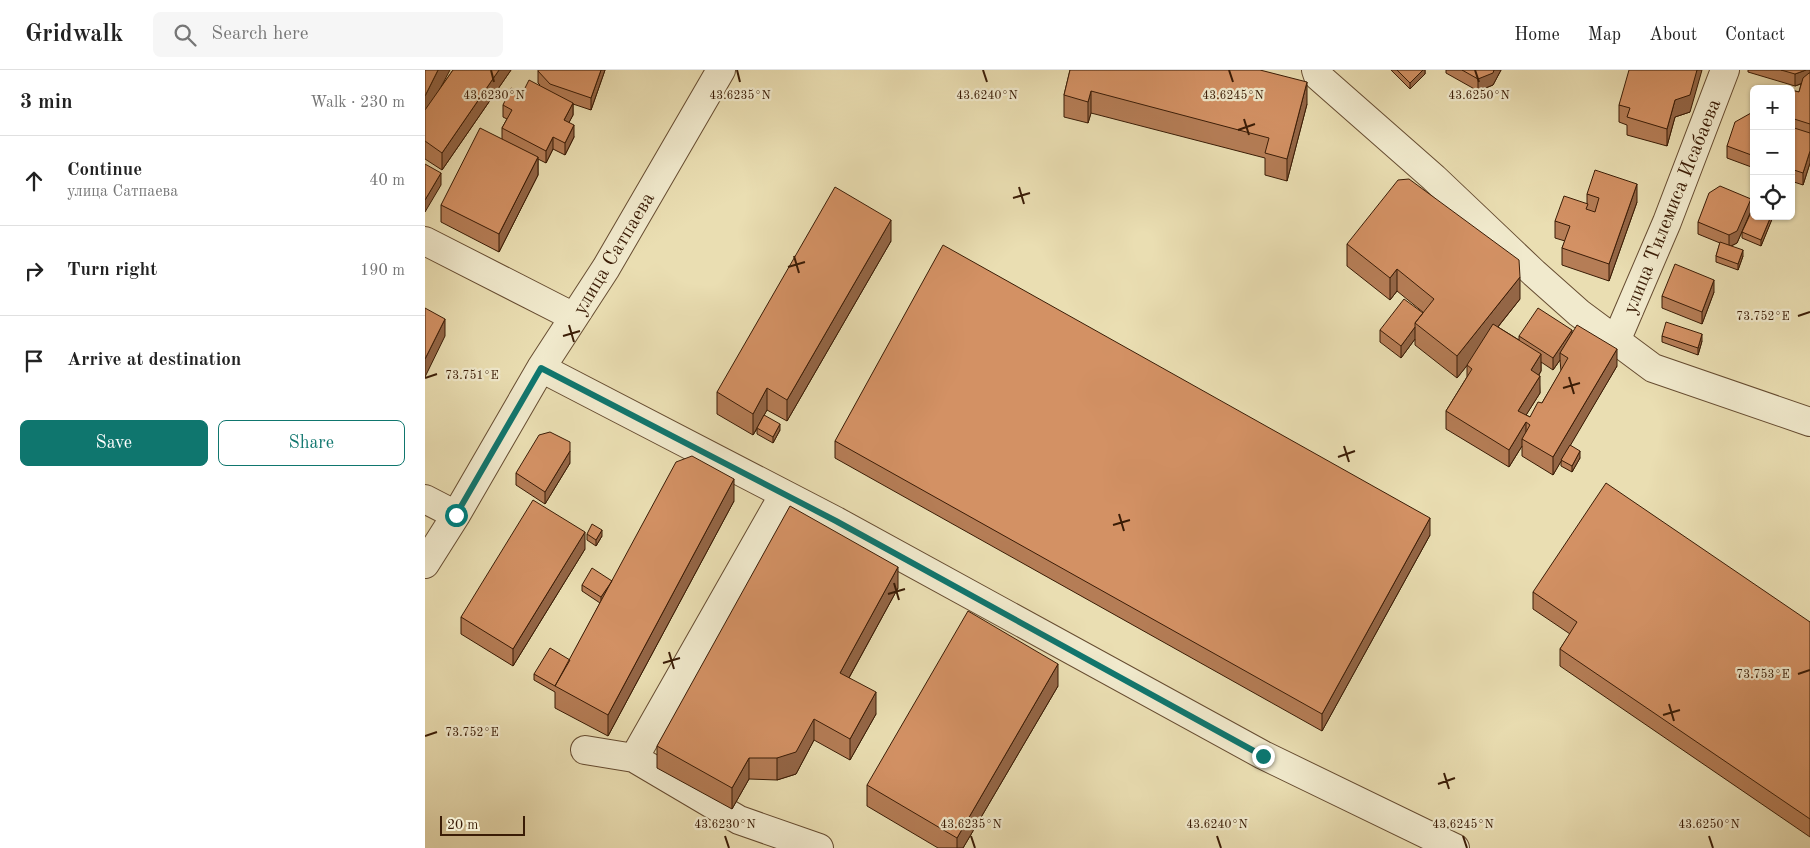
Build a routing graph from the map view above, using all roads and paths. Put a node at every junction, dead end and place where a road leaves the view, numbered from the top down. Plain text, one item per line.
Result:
1 (721, 70) edge
2 (1316, 70) edge
3 (1725, 70) edge
4 (425, 241) edge
5 (575, 317) junction
6 (1616, 341) junction
7 (541, 368) junction
8 (1810, 422) edge
9 (784, 494) junction
10 (425, 499) edge
11 (456, 515) junction
12 (425, 564) edge
13 (585, 750) dead end
14 (635, 758) junction
15 (819, 848) edge
16 (1455, 848) edge

1 - 5 street, улица Сатпаева
2 - 6 street
3 - 6 street, улица Тилемиса Исабаева
4 - 5 street
5 - 7 street, улица Сатпаева
6 - 8 street
7 - 9 street
7 - 11 street, улица Сатпаева
9 - 14 street
9 - 16 street
10 - 11 street
11 - 12 street, улица Сатпаева
13 - 14 street
14 - 15 street

